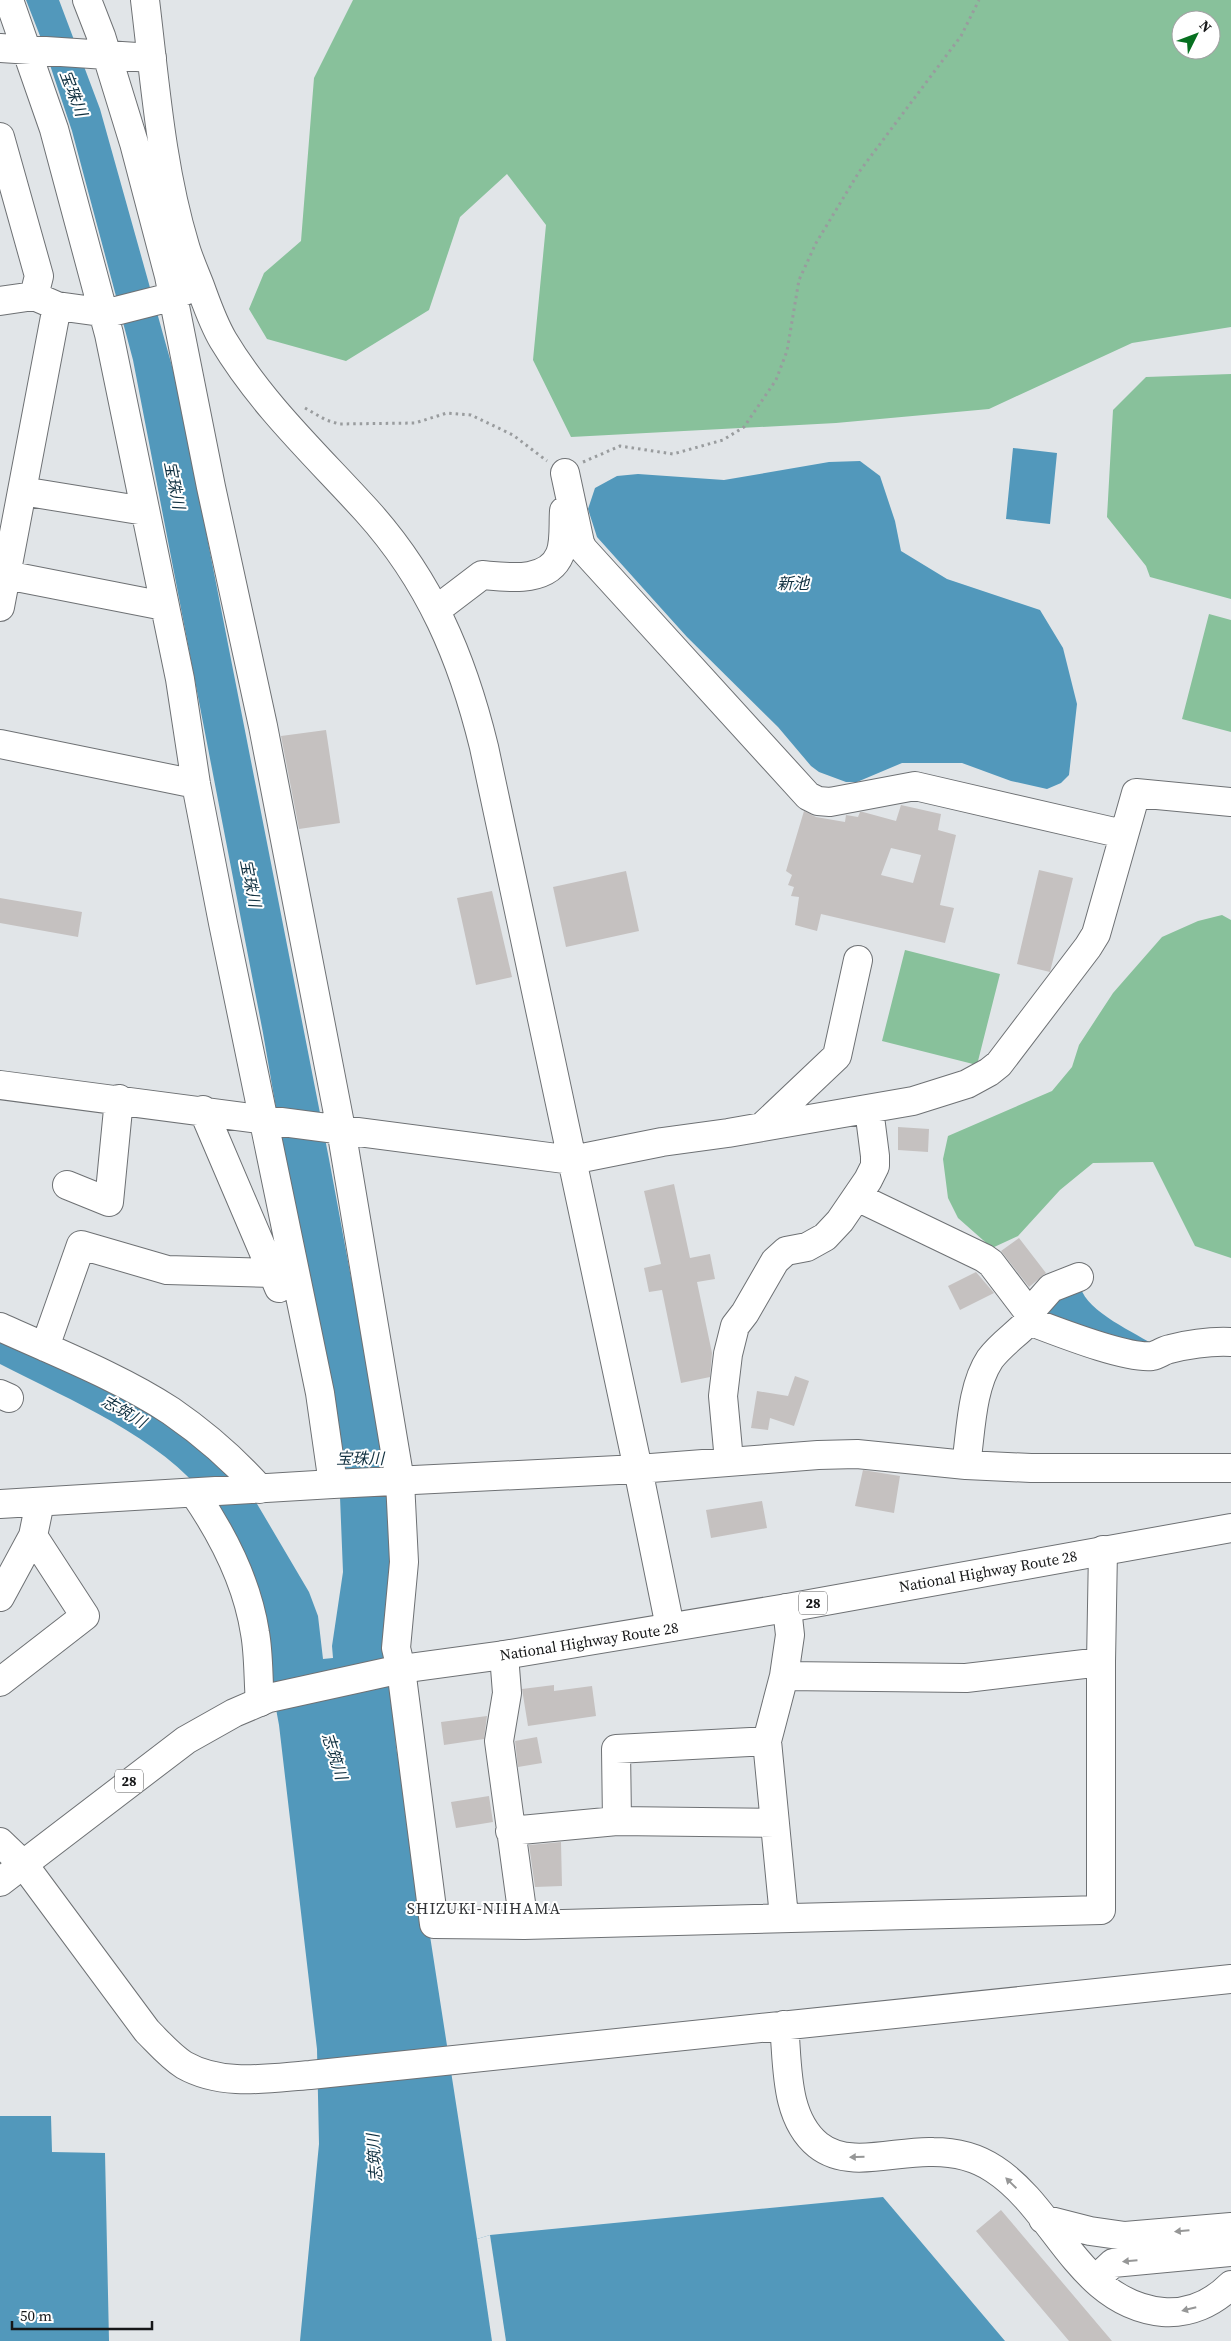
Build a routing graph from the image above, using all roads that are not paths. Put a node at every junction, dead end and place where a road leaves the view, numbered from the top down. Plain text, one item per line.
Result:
1 (9, 0) edge
2 (87, 0) edge
3 (145, 0) edge
4 (19, 50) edge
5 (100, 55) junction
6 (152, 58) junction
7 (0, 137) edge
8 (199, 285) junction
9 (170, 297) junction
10 (0, 301) edge
11 (45, 301) junction
12 (105, 313) junction
13 (22, 491) junction
14 (145, 512) junction
15 (6, 575) junction
16 (164, 606) junction
17 (0, 607) edge
18 (436, 610) junction
19 (0, 744) edge
20 (196, 784) junction
21 (1231, 802) edge
22 (1123, 834) junction
23 (858, 960) dead end
24 (0, 1085) edge
25 (119, 1099) junction
26 (869, 1109) junction
27 (203, 1110) junction
28 (268, 1120) junction
29 (762, 1127) junction
30 (338, 1129) junction
31 (572, 1160) junction
32 (67, 1185) dead end
33 (857, 1197) junction
34 (273, 1273) junction
35 (1079, 1277) dead end
36 (1029, 1317) junction
37 (305, 1326) junction
38 (0, 1327) edge
39 (1231, 1342) edge
40 (45, 1347) junction
41 (729, 1461) junction
42 (966, 1465) junction
43 (1231, 1468) edge
44 (638, 1469) junction
45 (397, 1481) junction
46 (333, 1484) junction
47 (257, 1489) junction
48 (197, 1493) junction
49 (40, 1502) junction
50 (0, 1504) edge
51 (1231, 1528) edge
52 (33, 1536) junction
53 (1103, 1550) junction
54 (0, 1597) edge
55 (787, 1608) junction
56 (670, 1627) junction
57 (504, 1655) junction
58 (1100, 1662) junction
59 (397, 1670) junction
60 (784, 1676) junction
61 (0, 1682) edge
62 (264, 1700) junction
63 (767, 1741) junction
64 (618, 1821) junction
65 (774, 1823) junction
66 (510, 1831) junction
67 (0, 1842) edge
68 (24, 1865) junction
69 (0, 1882) edge
70 (784, 1917) junction
71 (524, 1925) junction
72 (1231, 1980) edge
73 (784, 2025) junction
74 (1043, 2220) junction
75 (1231, 2227) edge
76 (1231, 2252) edge
77 (1231, 2270) edge
78 (1096, 2279) junction
79 (1231, 2285) edge

1 - 4 main road
2 - 5 main road
3 - 6 main road
4 - 5 main road
4 - 12 main road
5 - 6 main road
5 - 9 main road
6 - 8 main road
7 - 11 main road
8 - 9 main road
8 - 18 main road
9 - 12 main road
9 - 30 main road
10 - 11 main road
11 - 12 main road
11 - 13 main road
12 - 14 main road
13 - 14 main road
13 - 15 main road
14 - 16 main road
15 - 16 main road
15 - 17 main road
16 - 20 main road
18 - 22 main road
18 - 31 main road
19 - 20 main road
20 - 28 main road
21 - 22 main road
22 - 26 main road
23 - 29 main road
24 - 25 main road
25 - 27 main road
25 - 32 main road
26 - 29 main road
26 - 33 main road
27 - 28 main road
27 - 34 main road
28 - 30 main road
28 - 37 main road
29 - 31 main road
30 - 31 main road
30 - 45 main road
31 - 44 main road
33 - 36 main road
33 - 41 main road
34 - 37 main road
34 - 40 main road
35 - 36 main road
36 - 39 main road
36 - 42 main road
37 - 46 main road
38 - 40 main road
40 - 47 main road
41 - 42 main road
41 - 44 main road
42 - 43 main road
44 - 45 main road
44 - 56 main road
45 - 46 main road
45 - 59 main road
46 - 47 main road
47 - 48 main road
48 - 49 main road
48 - 62 main road
49 - 50 main road
49 - 52 main road
51 - 53 main road, National Highway Route 28 / 28
52 - 54 main road
52 - 61 main road
53 - 55 main road, National Highway Route 28 / 28
53 - 58 main road
55 - 56 main road, National Highway Route 28 / 28
55 - 60 main road
56 - 57 main road, National Highway Route 28 / 28
57 - 59 main road, National Highway Route 28 / 28
57 - 66 main road
58 - 60 main road
58 - 70 main road
59 - 62 main road, National Highway Route 28 / 28
59 - 71 main road
60 - 63 main road
62 - 68 main road, National Highway Route 28 / 28
63 - 64 main road
63 - 65 main road
64 - 65 main road
64 - 66 main road
65 - 70 main road
66 - 71 main road
67 - 68 main road
68 - 69 main road, National Highway Route 28 / 28
68 - 73 main road
70 - 71 main road
72 - 73 main road
74 -> 73 main road
75 -> 74 main road
74 - 78 main road
76 -> 78 main road
77 - 78 main road
79 -> 78 main road

